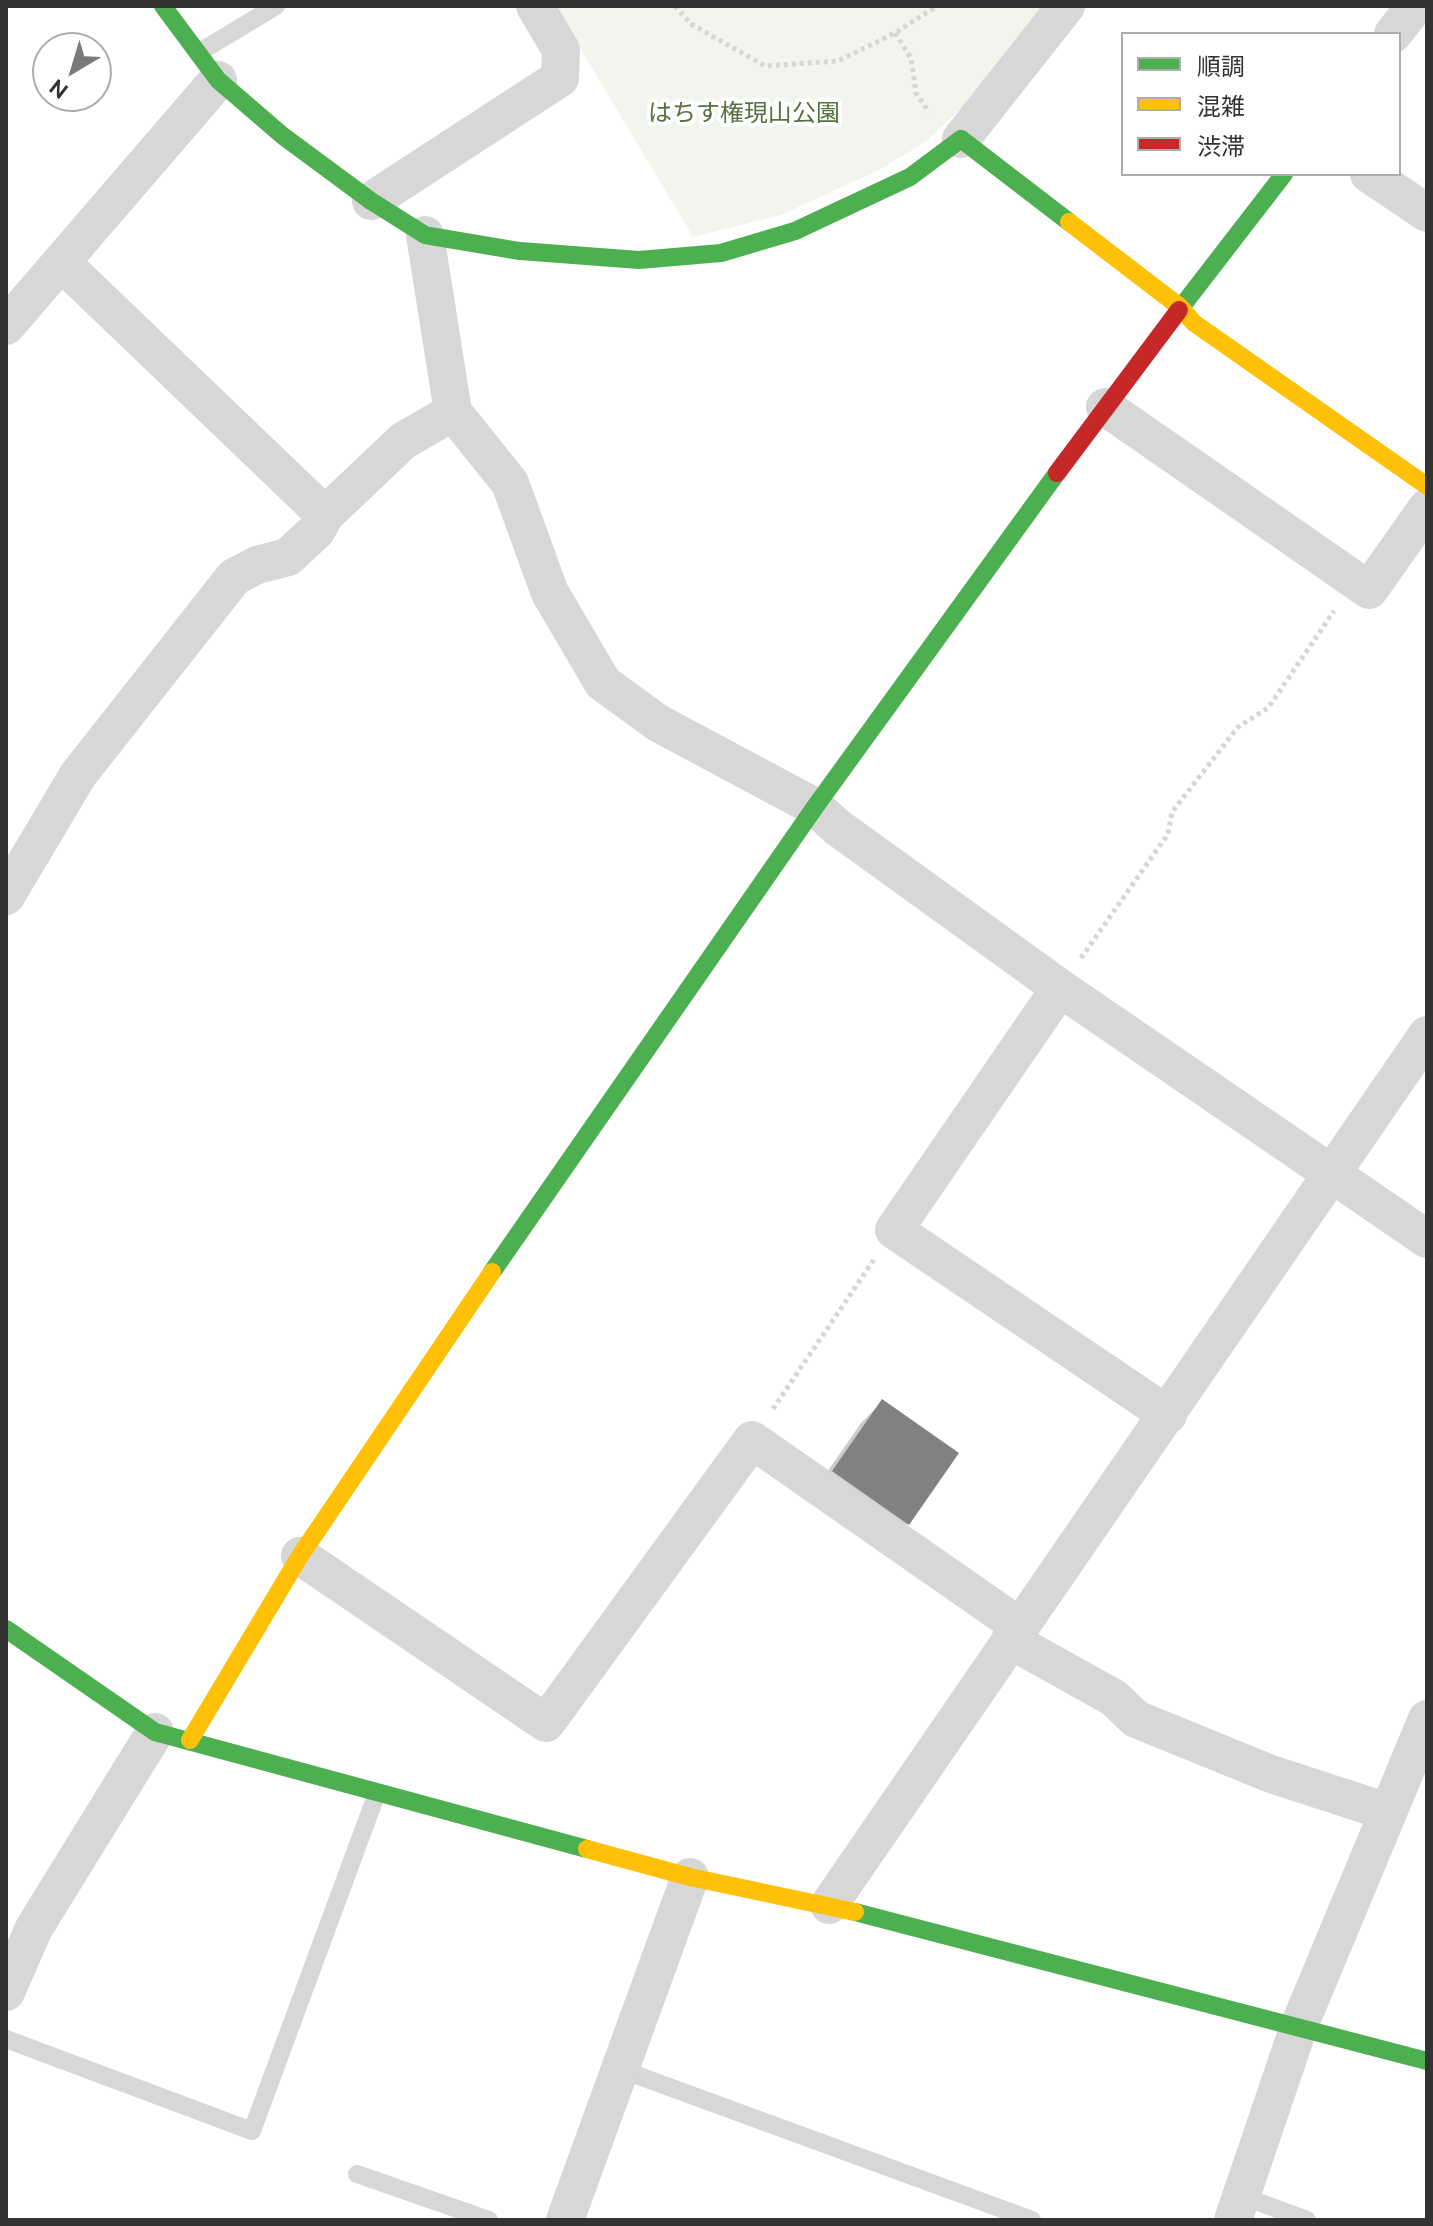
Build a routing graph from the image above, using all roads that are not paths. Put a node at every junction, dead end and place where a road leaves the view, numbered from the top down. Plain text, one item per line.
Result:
1 (163, 6) edge
2 (276, 6) edge
3 (535, 6) edge
4 (1066, 6) edge
5 (1415, 6) edge
6 (1395, 32) edge
7 (208, 67) junction
8 (956, 143) junction
9 (1282, 176) edge
10 (1372, 176) edge
11 (371, 201) junction
12 (1427, 213) edge
13 (425, 235) junction
14 (61, 262) junction
15 (12, 307) edge
16 (1180, 307) junction
17 (1105, 407) junction
18 (453, 412) junction
19 (1427, 486) edge
20 (1427, 508) edge
21 (325, 515) junction
22 (815, 807) junction
23 (6, 896) edge
24 (1060, 988) junction
25 (1427, 1035) edge
26 (1332, 1172) junction
27 (1427, 1239) edge
28 (1168, 1415) junction
29 (300, 1556) junction
30 (1014, 1633) junction
31 (13, 1643) edge
32 (1427, 1719) edge
33 (173, 1736) junction
34 (377, 1793) junction
35 (1388, 1812) junction
36 (690, 1877) junction
37 (829, 1905) junction
38 (6, 1992) edge
39 (1299, 2026) junction
40 (6, 2039) edge
41 (1427, 2061) edge
42 (620, 2069) junction
43 (357, 2174) dead end
44 (1237, 2208) edge
45 (489, 2220) edge
46 (565, 2220) edge
47 (1032, 2220) edge
48 (1307, 2220) edge

1 - 7 street
2 - 7 lane
3 - 11 street
4 - 8 street
5 - 6 street
7 - 11 street
7 - 14 street
8 - 13 street
8 - 16 street
9 - 16 street
10 - 12 street
11 - 13 street
13 - 18 street
14 - 15 street
14 - 21 street
16 - 17 street
16 - 19 street
17 - 20 street
17 - 22 street
18 - 21 street
18 - 22 street
21 - 23 street
22 - 24 street
22 - 29 street
24 - 26 street
24 - 28 street
25 - 26 street
26 - 27 street
26 - 28 street
28 - 30 street
29 - 30 street
29 - 33 street
30 - 35 street
30 - 37 street
31 - 33 street
32 - 35 street
33 - 34 street
33 - 38 street
34 - 36 street
34 - 40 lane
35 - 39 street
36 - 37 street
36 - 42 street
37 - 39 street
39 - 41 street
39 - 44 street
42 - 46 street
42 - 47 lane
43 - 45 lane
44 - 48 lane

